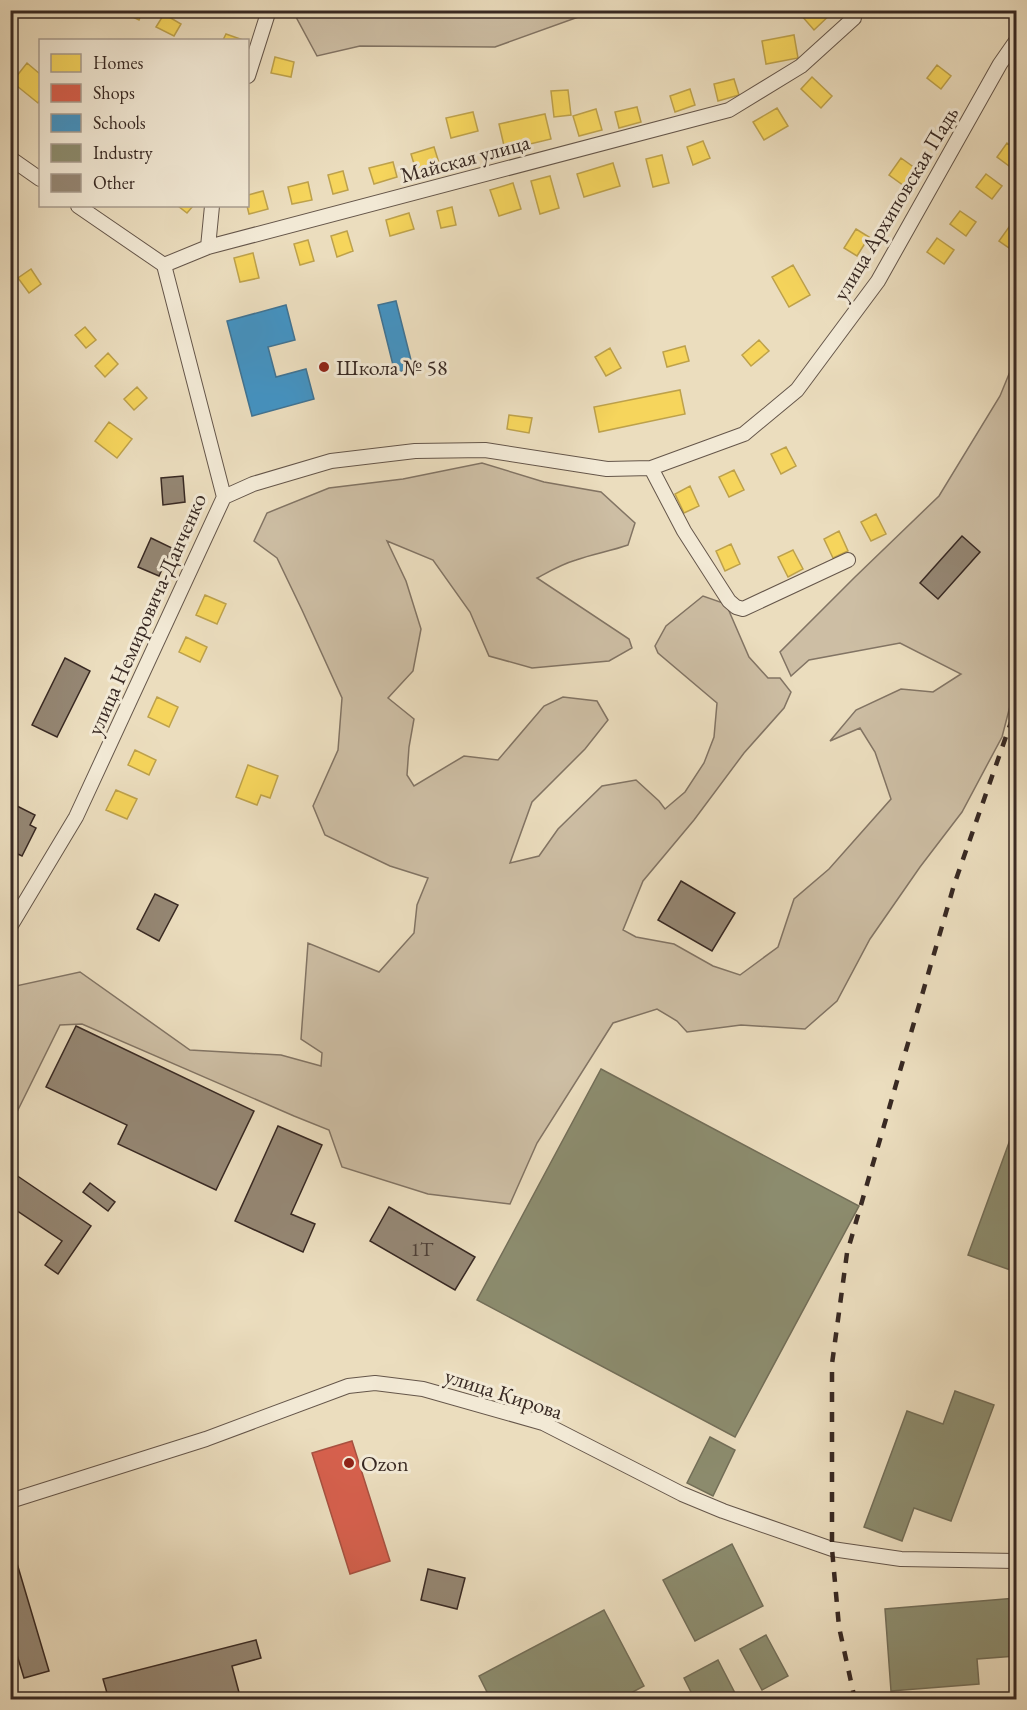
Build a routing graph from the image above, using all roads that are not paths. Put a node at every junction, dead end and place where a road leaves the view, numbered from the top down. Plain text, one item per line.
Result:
1 (269, 10) edge
2 (854, 18) dead end
3 (1017, 41) edge
4 (249, 73) edge
5 (11, 158) edge
6 (39, 178) edge
7 (79, 207) edge
8 (212, 207) edge
9 (208, 247) junction
10 (164, 266) junction
11 (651, 468) junction
12 (224, 497) junction
13 (848, 560) dead end
14 (10, 927) edge
15 (12, 1496) edge
16 (1017, 1561) edge

1 - 4 street
2 - 9 street, Майская улица
3 - 11 street, улица Архиповская Падь
5 - 6 street
7 - 10 street
8 - 9 street
9 - 10 street, Майская улица
10 - 12 street, улица Немировича-Данченко
11 - 12 street, улица Архиповская Падь
11 - 13 street
12 - 14 street, улица Немировича-Данченко
15 - 16 street, улица Кирова

